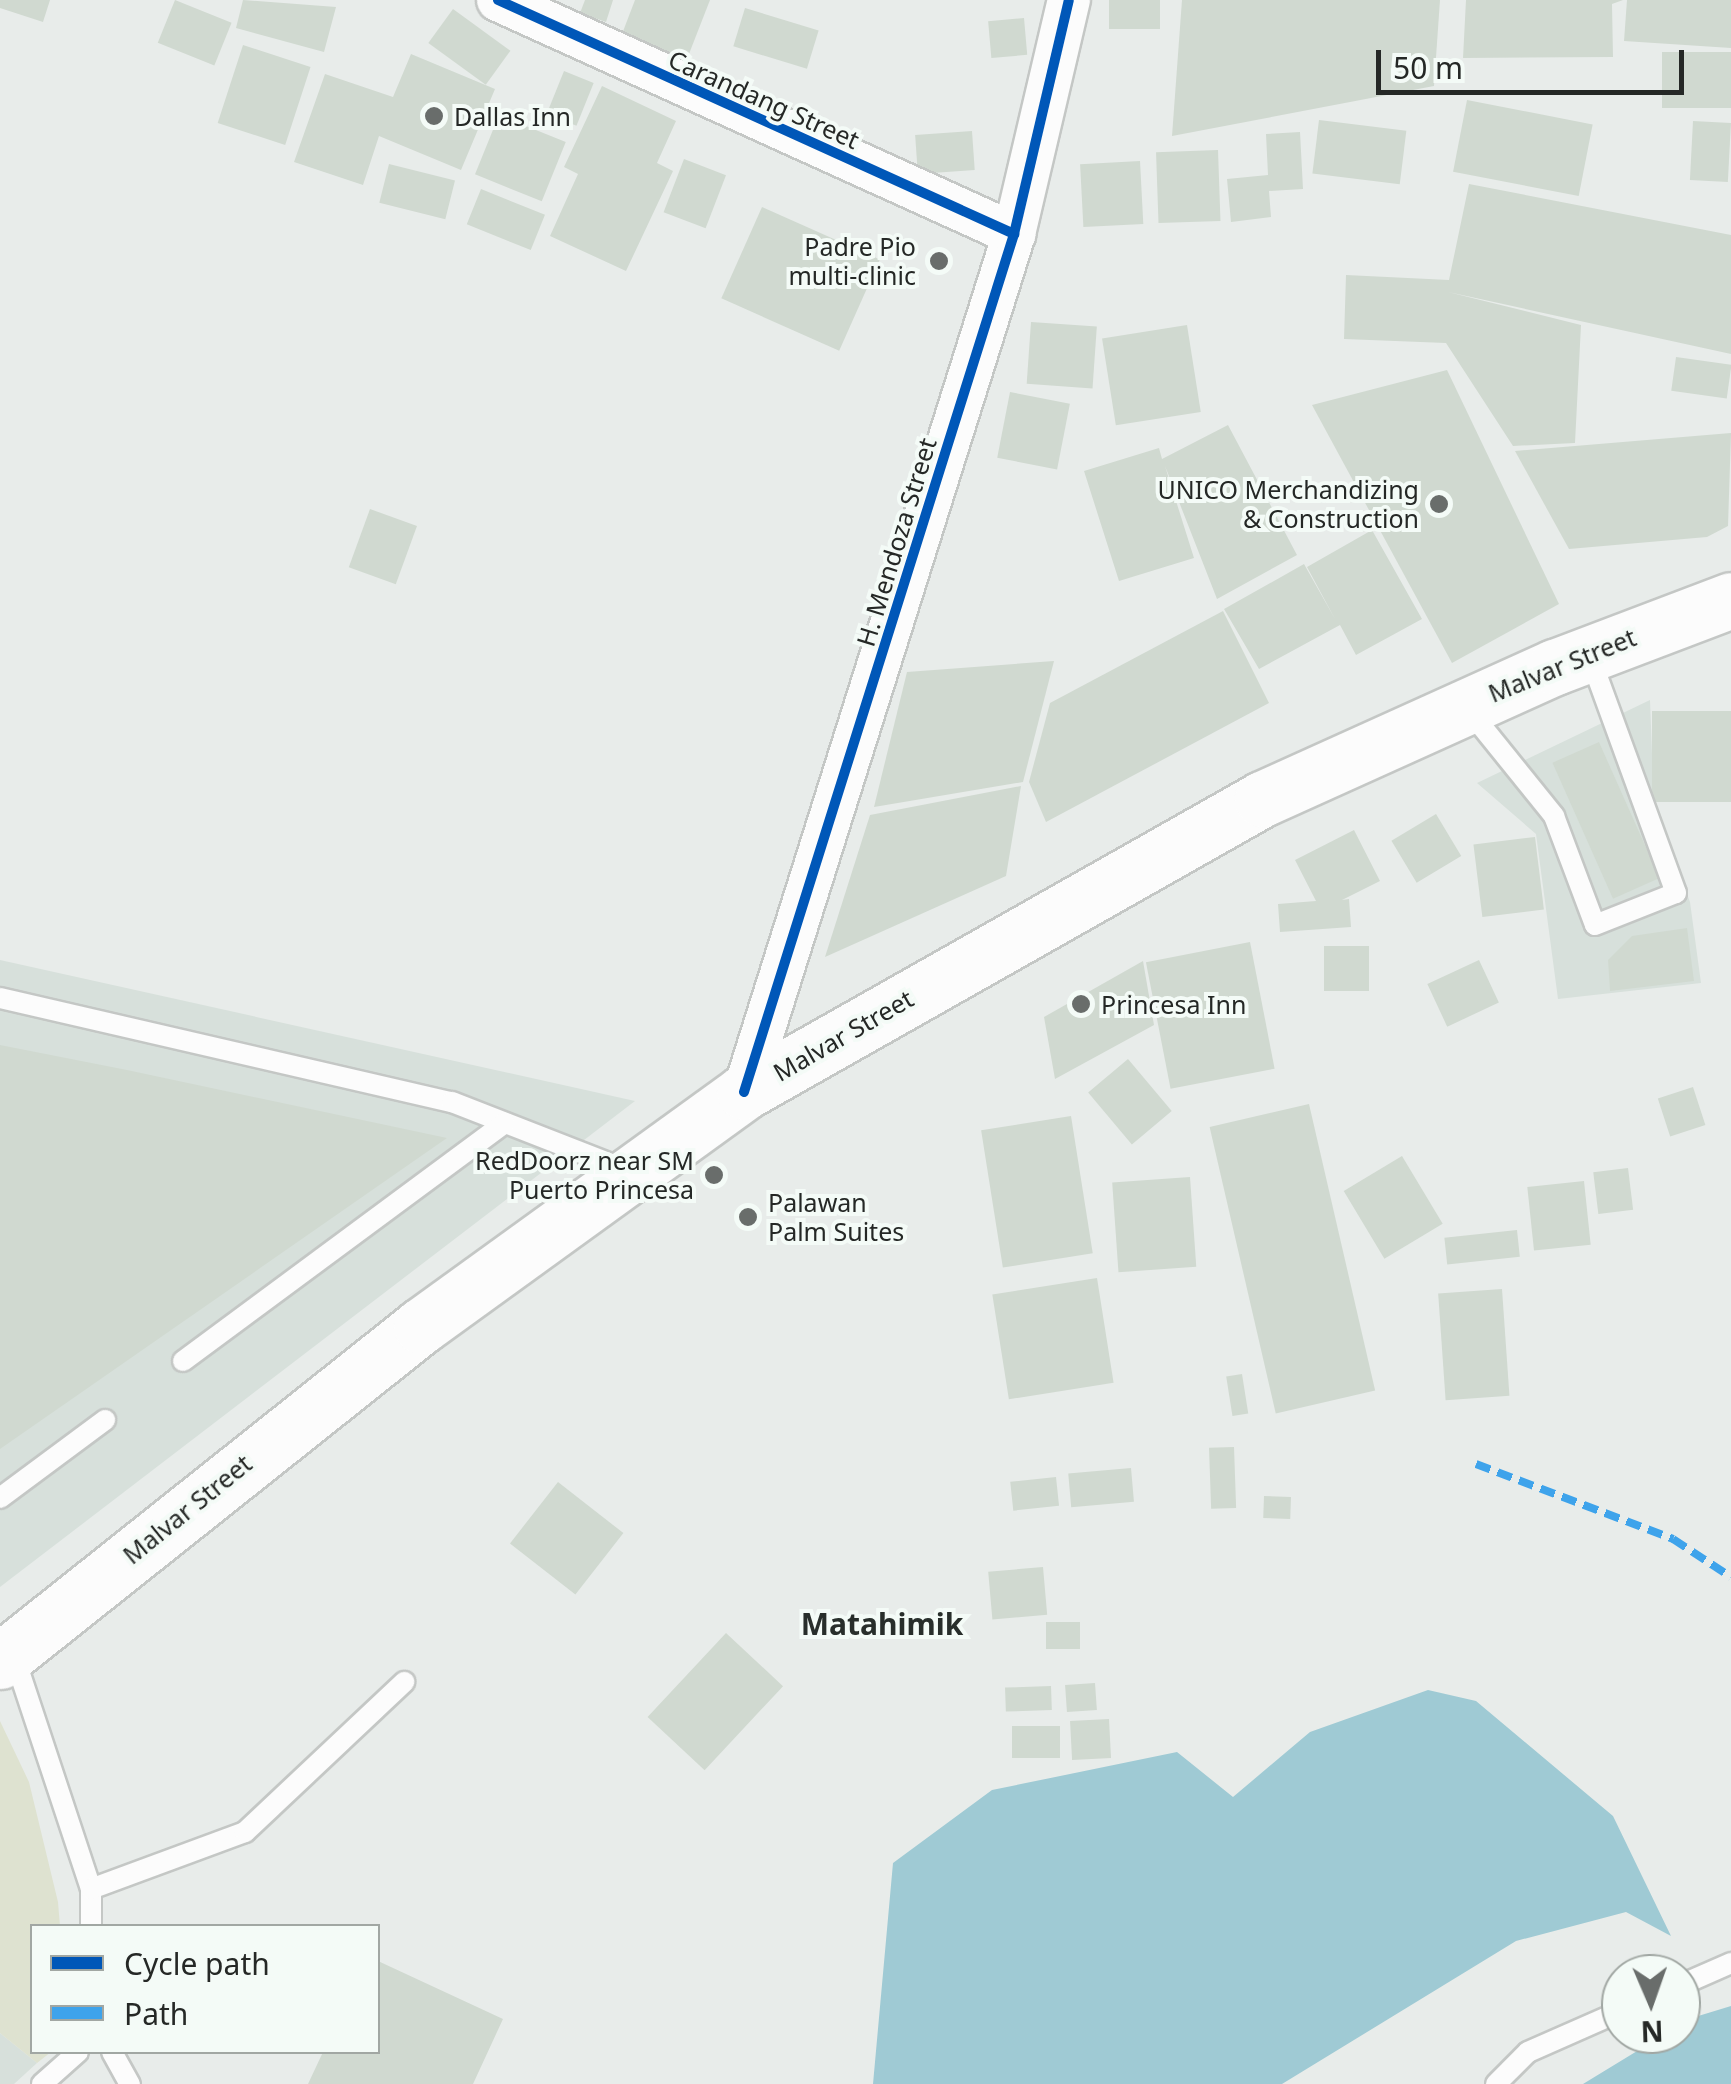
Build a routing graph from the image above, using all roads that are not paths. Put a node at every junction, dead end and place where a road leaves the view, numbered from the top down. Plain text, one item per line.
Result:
1 (498, 0) edge
2 (1069, 0) edge
3 (1014, 234) junction
4 (1731, 600) edge
5 (1589, 652) junction
6 (1465, 705) junction
7 (0, 998) edge
8 (744, 1092) junction
9 (505, 1123) junction
10 (633, 1172) junction
11 (184, 1362) dead end
12 (105, 1420) dead end
13 (0, 1498) edge
14 (4, 1651) edge
15 (404, 1682) dead end
16 (91, 1889) junction
17 (92, 1924) edge
18 (1731, 1963) edge
19 (1701, 1976) edge
20 (1601, 2020) edge
21 (76, 2054) edge
22 (113, 2054) edge
23 (42, 2084) edge
24 (130, 2084) edge
25 (1496, 2084) edge

1 - 3 street, Carandang Street
2 - 3 street, H. Mendoza Street
3 - 8 street, H. Mendoza Street
4 - 5 main road, Malvar Street
5 - 6 main road, Malvar Street
5 - 6 lane
6 - 8 main road, Malvar Street
7 - 9 lane
8 - 10 main road, Malvar Street
9 - 10 lane
9 - 11 lane
10 - 14 main road, Malvar Street
12 - 13 lane
14 - 16 lane
15 - 16 lane
16 - 17 lane
18 - 19 lane
20 - 25 lane
21 - 23 lane
22 - 24 lane

